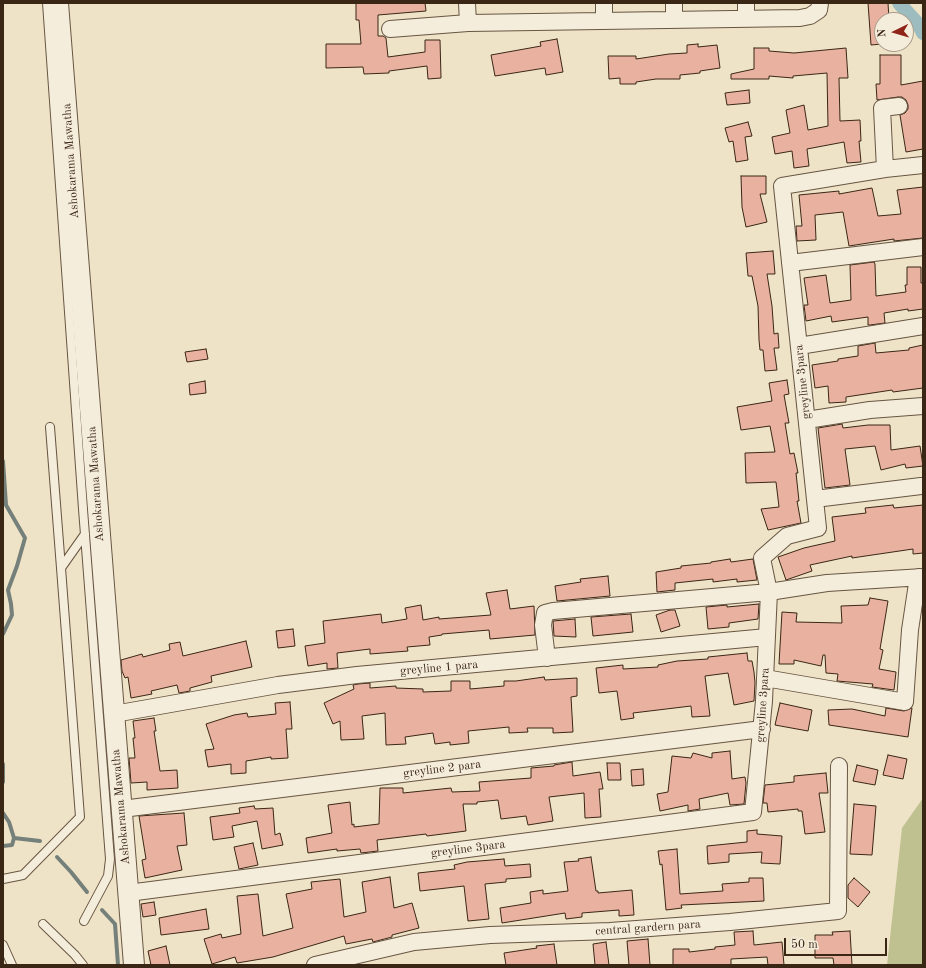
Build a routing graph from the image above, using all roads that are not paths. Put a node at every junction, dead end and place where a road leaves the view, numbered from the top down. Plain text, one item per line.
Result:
1 (47, 3) edge
2 (58, 3) edge
3 (467, 3) edge
4 (604, 3) edge
5 (674, 3) edge
6 (746, 3) edge
7 (820, 3) edge
8 (746, 19) junction
9 (674, 20) junction
10 (604, 21) junction
11 (468, 23) junction
12 (390, 29) dead end
13 (899, 106) dead end
14 (923, 165) edge
15 (885, 169) junction
16 (923, 247) edge
17 (790, 263) junction
18 (923, 326) edge
19 (799, 346) junction
20 (923, 406) edge
21 (807, 420) junction
22 (50, 427) dead end
23 (921, 486) dead end
24 (815, 499) junction
25 (85, 534) junction
26 (61, 568) junction
27 (920, 577) edge
28 (769, 592) junction
29 (767, 637) junction
30 (547, 658) junction
31 (765, 678) junction
32 (114, 714) junction
33 (762, 729) junction
34 (839, 766) dead end
35 (122, 809) junction
36 (3, 879) edge
37 (128, 893) junction
38 (84, 921) dead end
39 (43, 924) dead end
40 (3, 945) edge
41 (12, 965) edge
42 (84, 965) edge
43 (134, 965) edge
44 (315, 965) edge

1 - 25 lane
2 - 32 street, Ashokarama Mawatha
3 - 11 street
4 - 10 street
5 - 9 street
6 - 8 street
7 - 8 street
8 - 9 street
9 - 10 street
10 - 11 street
11 - 12 street
13 - 15 street
14 - 15 street
15 - 17 street, greyline 3para
16 - 17 street
17 - 19 street, greyline 3para
18 - 19 street
19 - 21 street, greyline 3para
20 - 21 street
21 - 24 street, greyline 3para
22 - 26 lane
23 - 24 street
24 - 28 street, greyline 3para
25 - 26 lane
25 - 38 lane
26 - 36 lane
27 - 28 street
27 - 31 street
28 - 29 street, greyline 3para
28 - 30 street
29 - 30 street, greyline 1 para
29 - 31 street, greyline 3para
30 - 32 street, greyline 1 para
31 - 33 street, greyline 3para
32 - 35 street, Ashokarama Mawatha
33 - 35 street, greyline 2 para
33 - 37 street, greyline 3para
34 - 44 street, central gardern para
35 - 37 street, Ashokarama Mawatha
37 - 43 street, Ashokarama Mawatha
39 - 42 lane
40 - 41 lane

